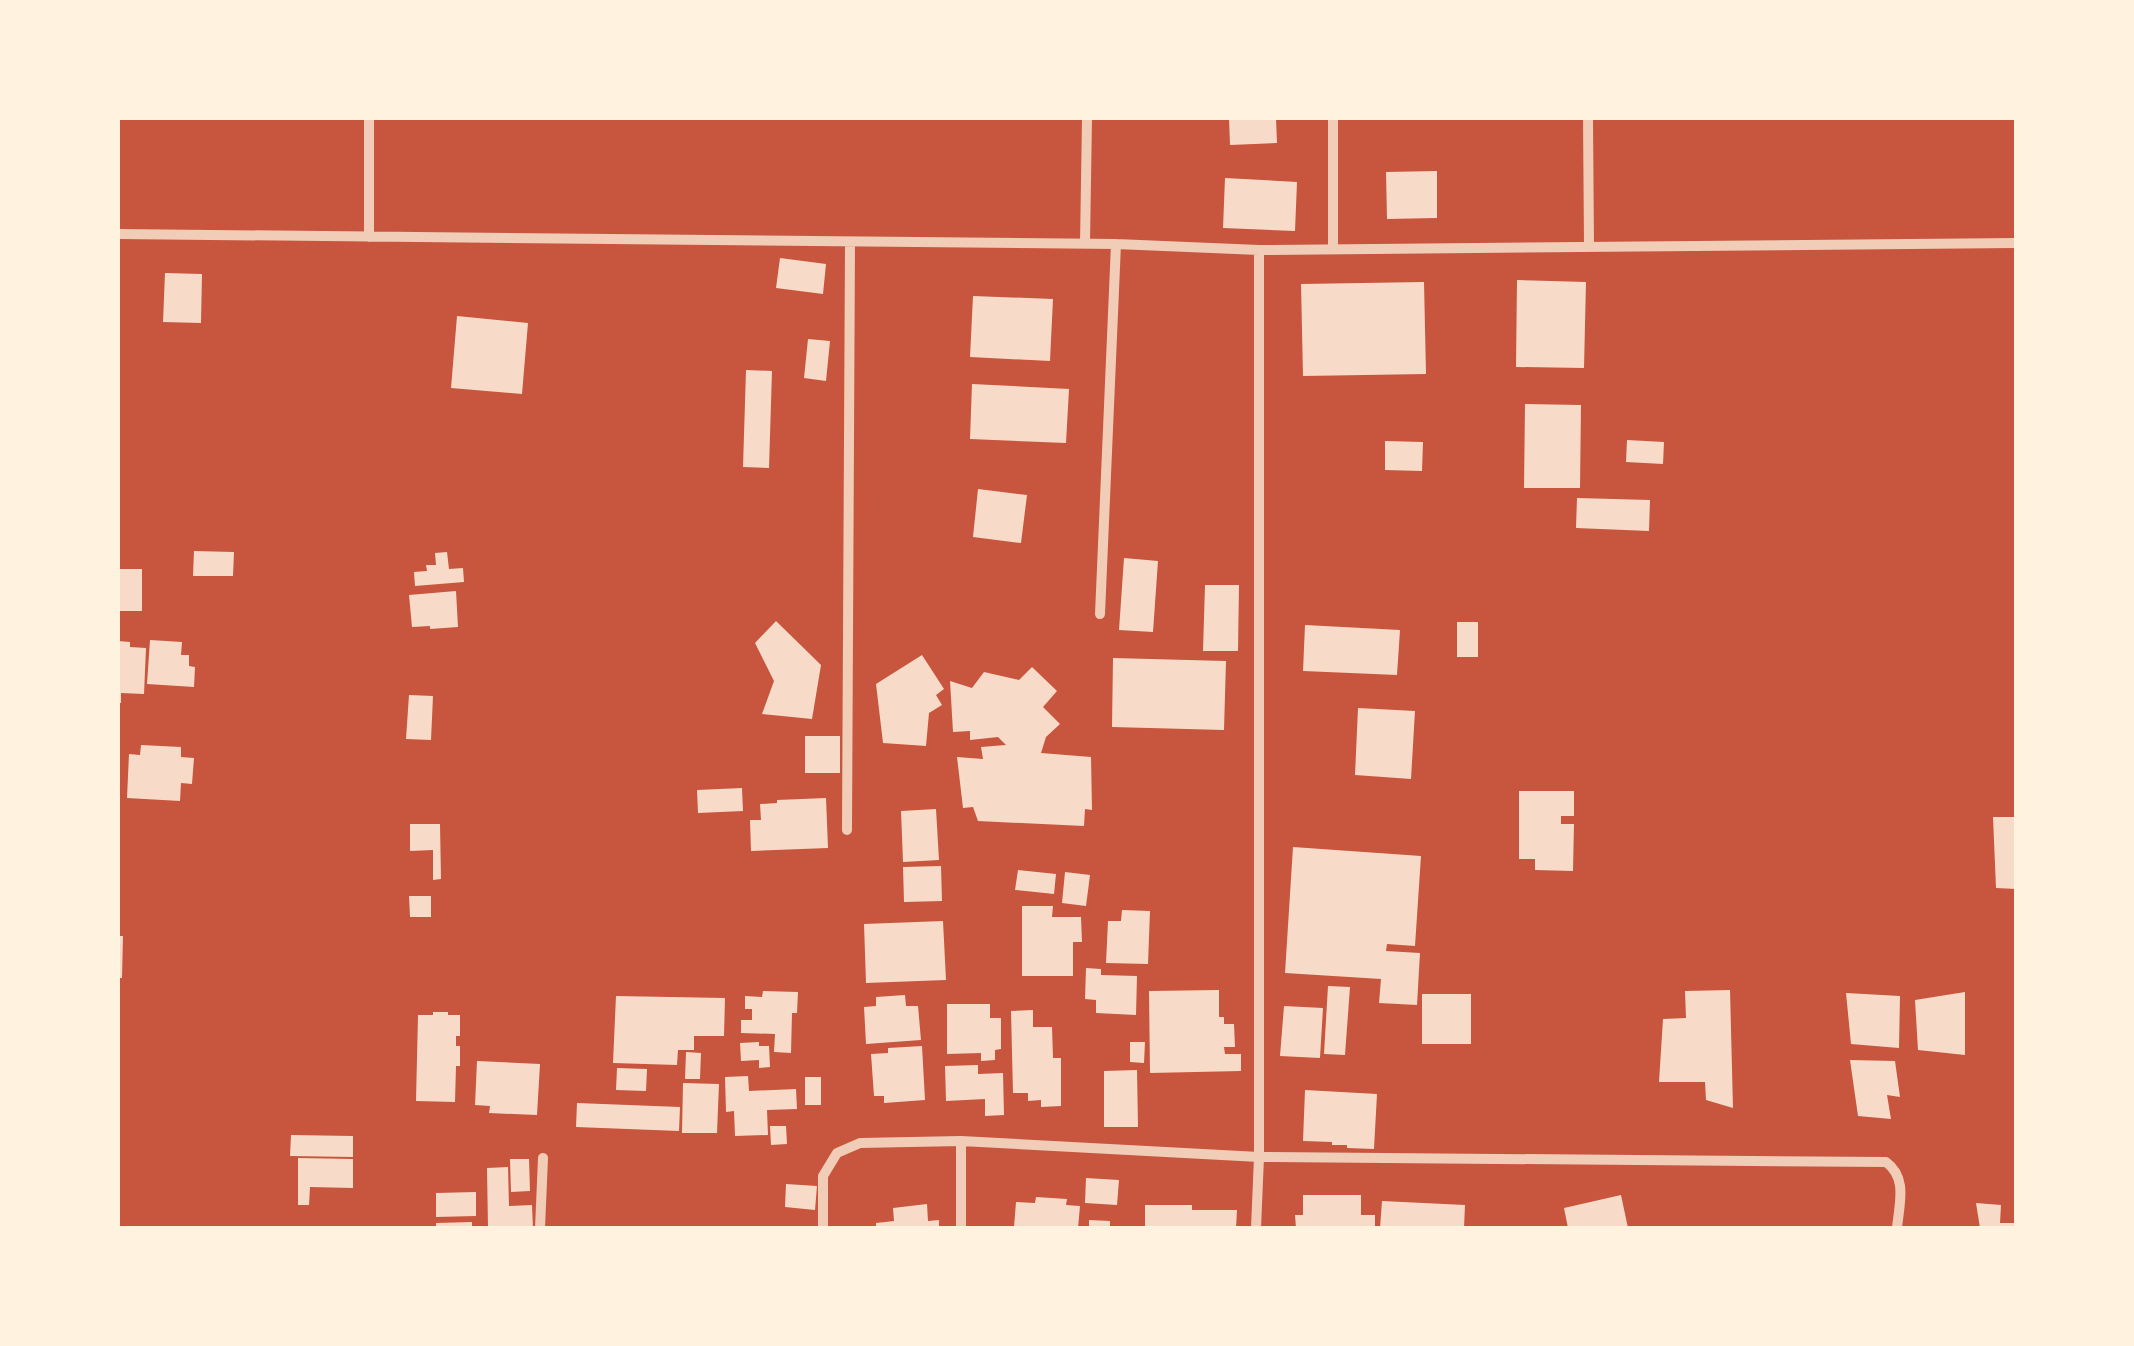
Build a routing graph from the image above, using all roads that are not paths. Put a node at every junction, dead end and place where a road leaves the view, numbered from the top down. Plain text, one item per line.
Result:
1 (369, 118) edge
2 (1087, 118) edge
3 (1333, 118) edge
4 (1588, 118) edge
5 (118, 234) edge
6 (369, 237) junction
7 (850, 242) junction
8 (2016, 242) edge
9 (1085, 243) junction
10 (1116, 244) junction
11 (1589, 247) junction
12 (1333, 249) junction
13 (1259, 250) junction
14 (1100, 614) dead end
15 (848, 830) dead end
16 (961, 1141) junction
17 (1259, 1157) junction
18 (543, 1158) dead end
19 (540, 1228) edge
20 (823, 1228) edge
21 (960, 1228) edge
22 (1256, 1228) edge
23 (1897, 1228) edge

1 - 6 street
2 - 9 street
3 - 12 street
4 - 11 street
5 - 6 street
6 - 7 street
7 - 9 street
7 - 15 street
8 - 11 street
9 - 10 street
10 - 13 street
10 - 14 street
11 - 12 street
12 - 13 street
13 - 17 street
16 - 17 street
16 - 20 street
16 - 21 street
17 - 22 street
17 - 23 street
18 - 19 street

